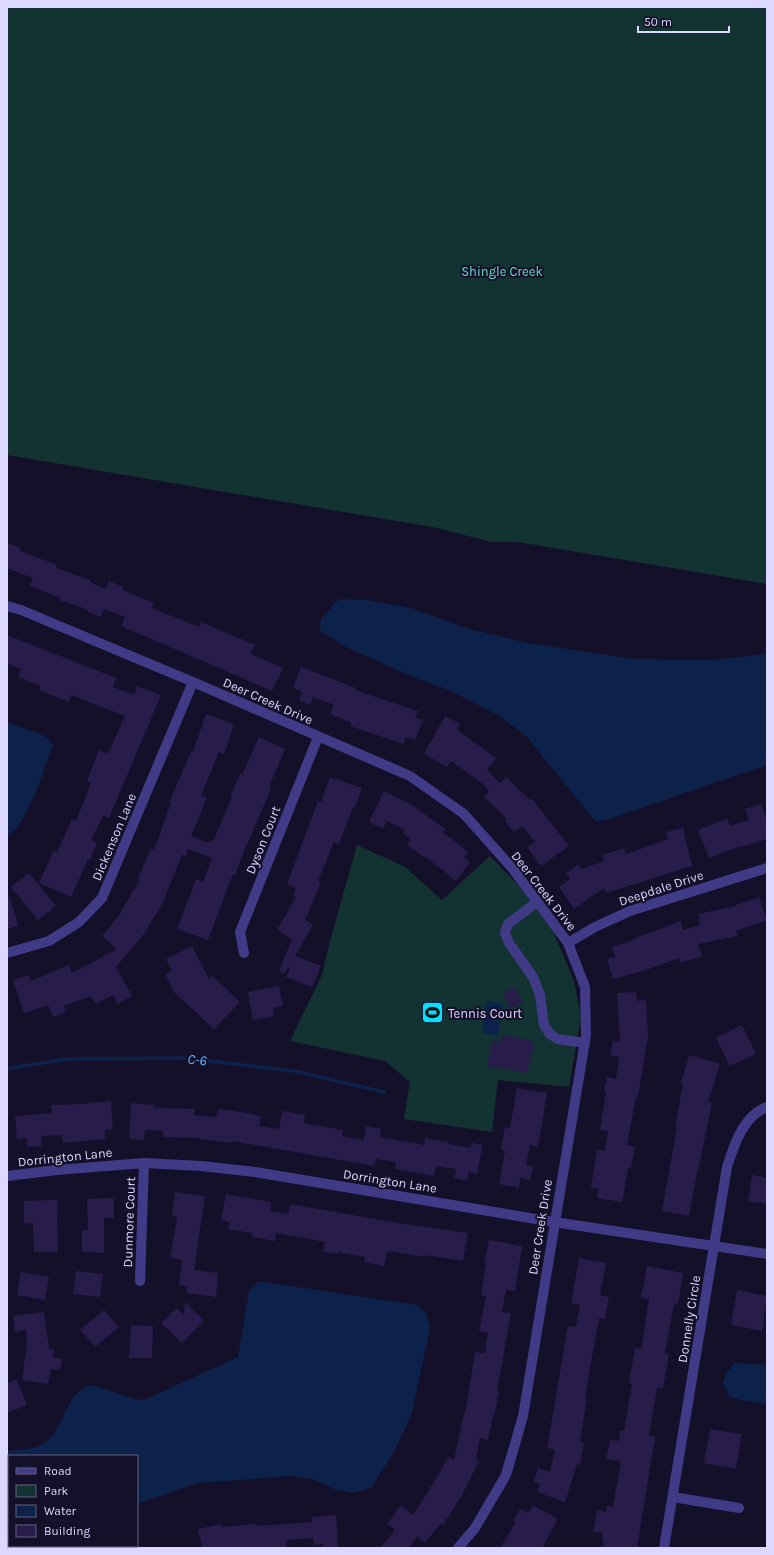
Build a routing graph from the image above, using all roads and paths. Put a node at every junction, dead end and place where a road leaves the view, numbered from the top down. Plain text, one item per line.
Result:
1 (7, 606) edge
2 (193, 682) junction
3 (318, 737) junction
4 (767, 868) edge
5 (537, 902) junction
6 (568, 943) junction
7 (7, 953) edge
8 (244, 953) dead end
9 (585, 1044) junction
10 (767, 1107) edge
11 (144, 1163) junction
12 (7, 1176) edge
13 (554, 1222) junction
14 (714, 1247) junction
15 (767, 1254) edge
16 (140, 1281) dead end
17 (673, 1497) junction
18 (739, 1508) dead end
19 (458, 1548) edge
20 (664, 1548) edge

1 - 2 street, Deer Creek Drive
2 - 3 street, Deer Creek Drive
2 - 7 street, Dickenson Lane
3 - 5 street, Deer Creek Drive
3 - 8 street, Dyson Court
4 - 6 street, Deepdale Drive
5 - 6 street, Deer Creek Drive
5 - 9 street
6 - 9 street, Deer Creek Drive
9 - 13 street, Deer Creek Drive
10 - 14 street, Donnelly Circle
11 - 12 street, Dorrington Lane
11 - 13 street, Dorrington Lane
11 - 16 street, Dunmore Court
13 - 14 street, Dorrington Lane
13 - 19 street, Deer Creek Drive
14 - 15 street, Dorrington Lane
14 - 17 street, Donnelly Circle
17 - 18 street
17 - 20 street, Donnelly Circle

